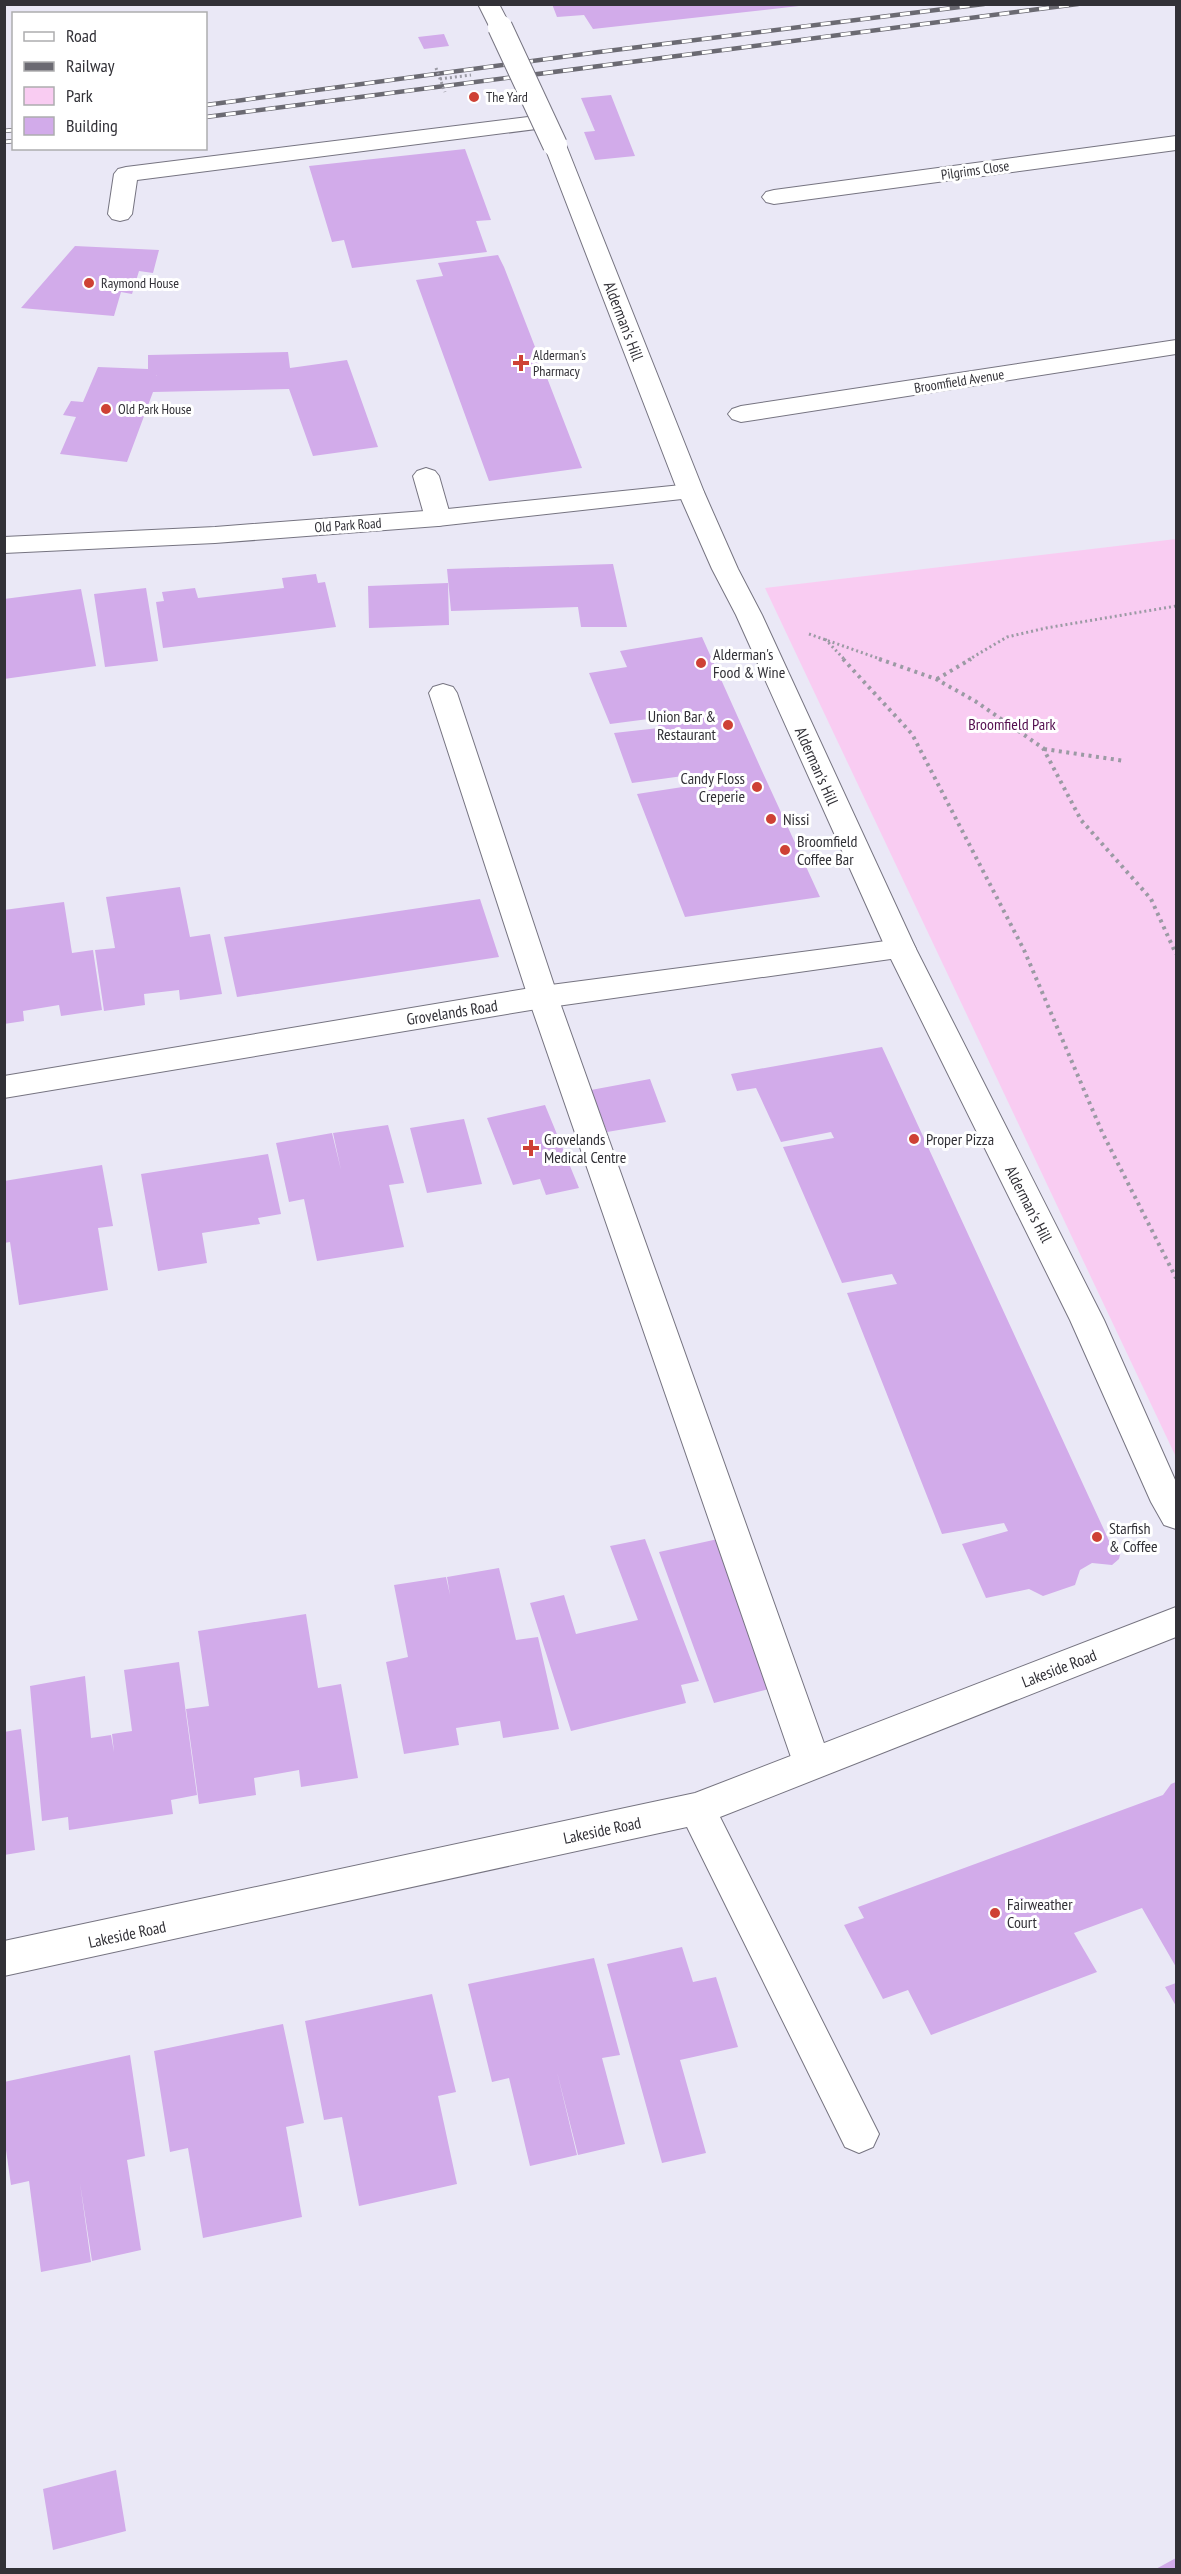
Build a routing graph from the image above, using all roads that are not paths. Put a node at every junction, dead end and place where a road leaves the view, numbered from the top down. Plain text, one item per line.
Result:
1 (488, 4) edge
2 (544, 122) junction
3 (1176, 143) edge
4 (774, 197) dead end
5 (120, 214) dead end
6 (1176, 347) edge
7 (741, 414) dead end
8 (426, 476) dead end
9 (691, 492) junction
10 (438, 518) junction
11 (4, 545) edge
12 (443, 693) dead end
13 (901, 949) junction
14 (543, 997) junction
15 (4, 1087) edge
16 (1176, 1515) edge
17 (1176, 1622) edge
18 (812, 1763) junction
19 (697, 1809) junction
20 (4, 1959) edge
21 (859, 2134) dead end

1 - 2 street, Alderman's Hill, bridge
2 - 5 street
2 - 9 street, Alderman's Hill, bridge
3 - 4 street, Pilgrims Close
6 - 7 street, Broomfield Avenue
8 - 10 street
9 - 10 street, Old Park Road
9 - 13 street, Alderman's Hill
10 - 11 street, Old Park Road
12 - 14 street
13 - 14 street, Grovelands Road
13 - 16 street, Alderman's Hill
14 - 15 street, Grovelands Road
14 - 18 street
17 - 18 street, Lakeside Road
18 - 19 street, Lakeside Road
19 - 20 street, Lakeside Road
19 - 21 street

